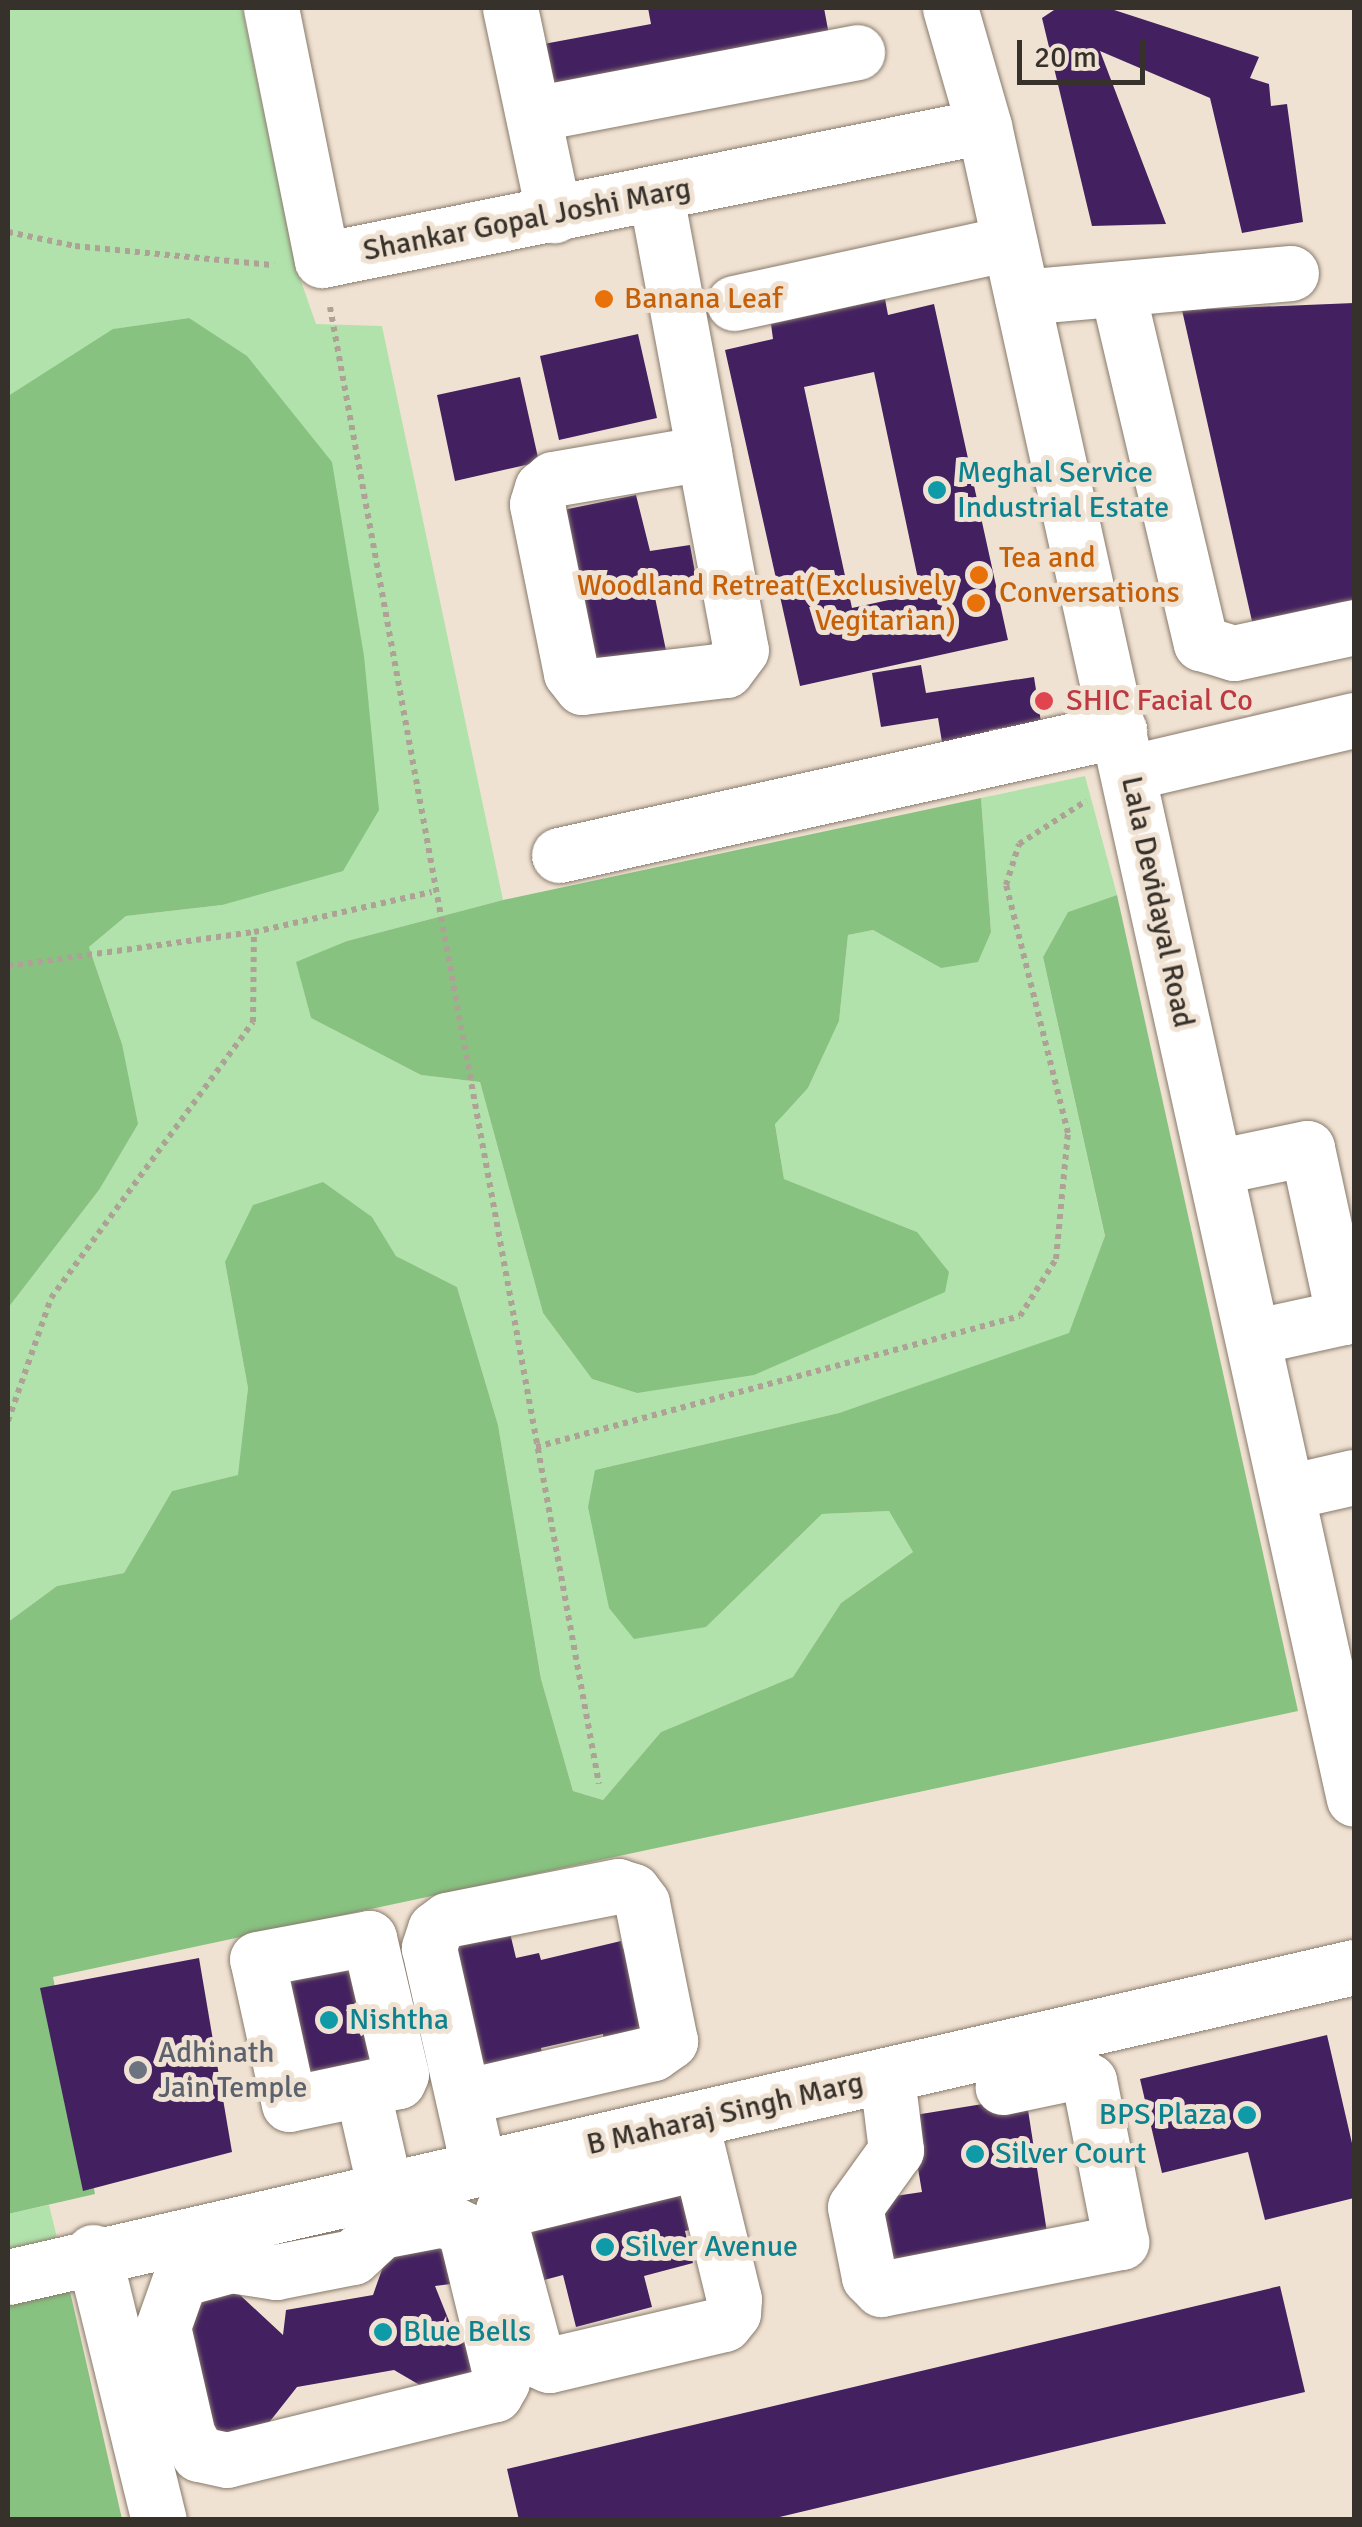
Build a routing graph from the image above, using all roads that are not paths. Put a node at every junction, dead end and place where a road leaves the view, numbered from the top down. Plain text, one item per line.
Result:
1 (271, 8) edge
2 (510, 8) edge
3 (955, 12) edge
4 (857, 52) dead end
5 (533, 114) junction
6 (984, 126) junction
7 (656, 196) junction
8 (554, 215) junction
9 (1010, 244) junction
10 (1291, 273) dead end
11 (1117, 288) junction
12 (1022, 297) junction
13 (734, 302) dead end
14 (704, 453) junction
15 (1354, 627) edge
16 (1354, 720) edge
17 (1124, 752) junction
18 (559, 855) dead end
19 (1216, 1167) junction
20 (1253, 1337) junction
21 (1354, 1477) edge
22 (1288, 1492) junction
23 (1354, 1800) edge
24 (1354, 1966) edge
25 (1018, 2065) junction
26 (363, 2093) dead end
27 (891, 2094) junction
28 (463, 2097) junction
29 (696, 2143) junction
30 (479, 2169) junction
31 (385, 2190) junction
32 (300, 2208) junction
33 (93, 2252) junction
34 (314, 2264) junction
35 (8, 2277) edge
36 (158, 2520) edge

1 - 8 street, Shankar Gopal Joshi Marg
2 - 5 street
3 - 6 street, Lala Devidayal Road
4 - 5 street
5 - 8 street
6 - 7 street, Shankar Gopal Joshi Marg
6 - 9 street, Lala Devidayal Road
7 - 8 street, Shankar Gopal Joshi Marg
7 - 14 street
9 - 12 street, Lala Devidayal Road
9 - 13 street
10 - 11 street
11 - 12 street
11 - 15 street
12 - 17 street, Lala Devidayal Road
14 - 14 street
16 - 17 street
17 - 18 street
17 - 19 street, Lala Devidayal Road
19 - 20 street, Lala Devidayal Road
19 - 20 street
20 - 22 street, Lala Devidayal Road
21 - 22 street
22 - 23 street, Lala Devidayal Road
24 - 25 street, B Maharaj Singh Marg
25 - 27 street, B Maharaj Singh Marg
25 - 27 street
26 - 31 street
27 - 29 street, B Maharaj Singh Marg
28 - 28 street
28 - 30 street
29 - 29 street
29 - 30 street, B Maharaj Singh Marg
30 - 31 street, B Maharaj Singh Marg
31 - 32 street, B Maharaj Singh Marg
32 - 33 street, B Maharaj Singh Marg
32 - 34 street
33 - 35 street, B Maharaj Singh Marg
33 - 36 street
34 - 34 street

